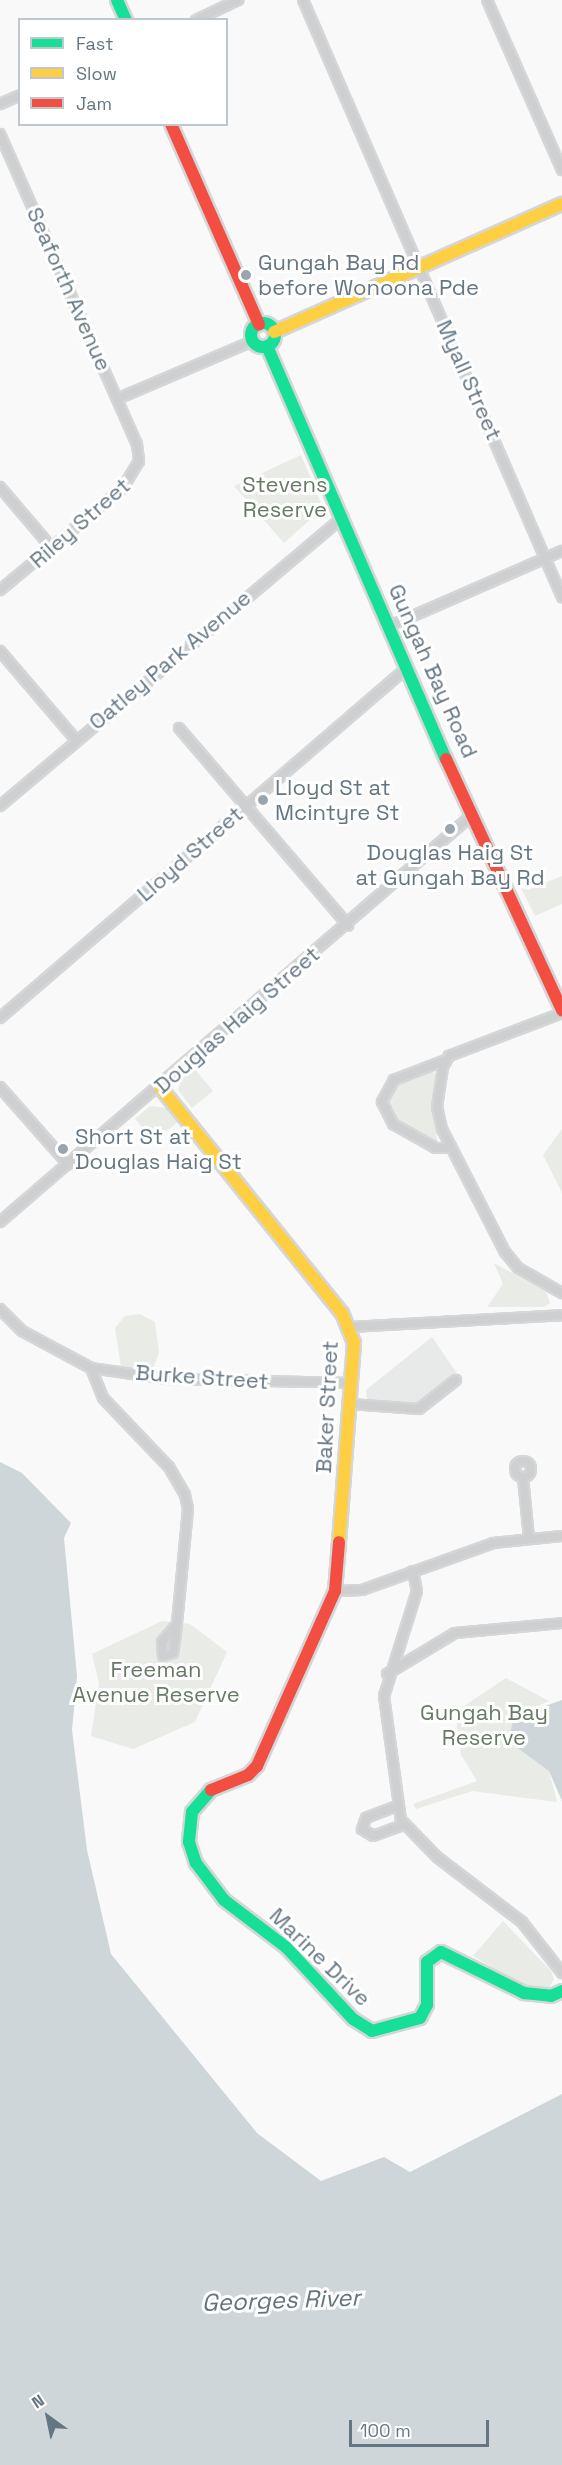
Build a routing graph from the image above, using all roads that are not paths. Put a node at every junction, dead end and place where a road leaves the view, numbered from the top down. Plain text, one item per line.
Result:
1 (117, 0) edge
2 (238, 0) edge
3 (303, 0) edge
4 (488, 0) edge
5 (125, 18) edge
6 (200, 18) edge
7 (18, 96) edge
8 (0, 104) edge
9 (172, 126) edge
10 (0, 134) edge
11 (562, 170) edge
12 (562, 204) edge
13 (420, 267) junction
14 (259, 324) junction
15 (274, 332) junction
16 (253, 341) junction
17 (267, 346) junction
18 (117, 399) junction
19 (137, 444) joint
20 (0, 487) edge
21 (343, 517) junction
22 (52, 548) junction
23 (562, 551) edge
24 (546, 558) junction
25 (0, 590) edge
26 (562, 597) edge
27 (390, 626) junction
28 (0, 651) edge
29 (408, 667) junction
30 (179, 728) dead end
31 (76, 740) junction
32 (0, 806) edge
33 (246, 806) junction
34 (471, 816) junction
35 (348, 925) junction
36 (562, 1011) edge
37 (0, 1018) edge
38 (446, 1060) junction
39 (0, 1087) edge
40 (160, 1087) junction
41 (451, 1148) junction
42 (68, 1164) junction
43 (0, 1222) edge
44 (562, 1293) edge
45 (0, 1309) edge
46 (562, 1316) edge
47 (350, 1327) junction
48 (91, 1368) junction
49 (456, 1380) dead end
50 (352, 1383) junction
51 (350, 1404) junction
52 (523, 1478) dead end
53 (562, 1536) edge
54 (529, 1538) junction
55 (413, 1571) junction
56 (335, 1591) junction
57 (562, 1623) edge
58 (177, 1624) dead end
59 (387, 1674) junction
60 (248, 1775) joint
61 (397, 1806) junction
62 (403, 1825) junction
63 (562, 1973) edge
64 (562, 1991) edge

1 - 5 street
2 - 6 street
3 - 13 street, Myall Street
4 - 11 street
7 - 8 street
9 - 14 street
10 - 18 street, Seaforth Avenue
12 - 13 street
13 - 15 street
13 - 24 street, Myall Street
14 - 15 street
14 - 16 street
15 - 17 street
16 - 17 street
16 - 18 street
17 - 21 street, Gungah Bay Road
18 - 19 street, Seaforth Avenue
19 - 22 street, Riley Street
20 - 22 street
21 - 27 street, Gungah Bay Road
21 - 31 street, Oatley Park Avenue
22 - 25 street, Riley Street
23 - 24 street
24 - 26 street, Myall Street
24 - 27 street
27 - 29 street, Gungah Bay Road
28 - 31 street
29 - 33 street, Lloyd Street
29 - 34 street, Gungah Bay Road
30 - 33 street
31 - 32 street, Oatley Park Avenue
33 - 35 street
33 - 37 street, Lloyd Street
34 - 35 street, Douglas Haig Street
34 - 36 street, Gungah Bay Road
35 - 40 street, Douglas Haig Street
36 - 38 street
38 - 41 street
38 - 41 street
39 - 42 street
40 - 42 street, Douglas Haig Street
40 - 47 street, Baker Street
41 - 44 street
42 - 43 street, Douglas Haig Street
45 - 48 street, Burke Street
46 - 47 street
47 - 50 street, Baker Street
48 - 50 street, Burke Street
48 - 58 street
49 - 51 street
50 - 51 street, Baker Street
51 - 56 street, Baker Street
52 - 54 street
53 - 54 street
54 - 55 street
55 - 56 street
55 - 59 street
56 - 60 street, Baker Street
57 - 59 street
59 - 61 street
60 - 64 street, Marine Drive
61 - 62 street
61 - 62 street
62 - 63 street

